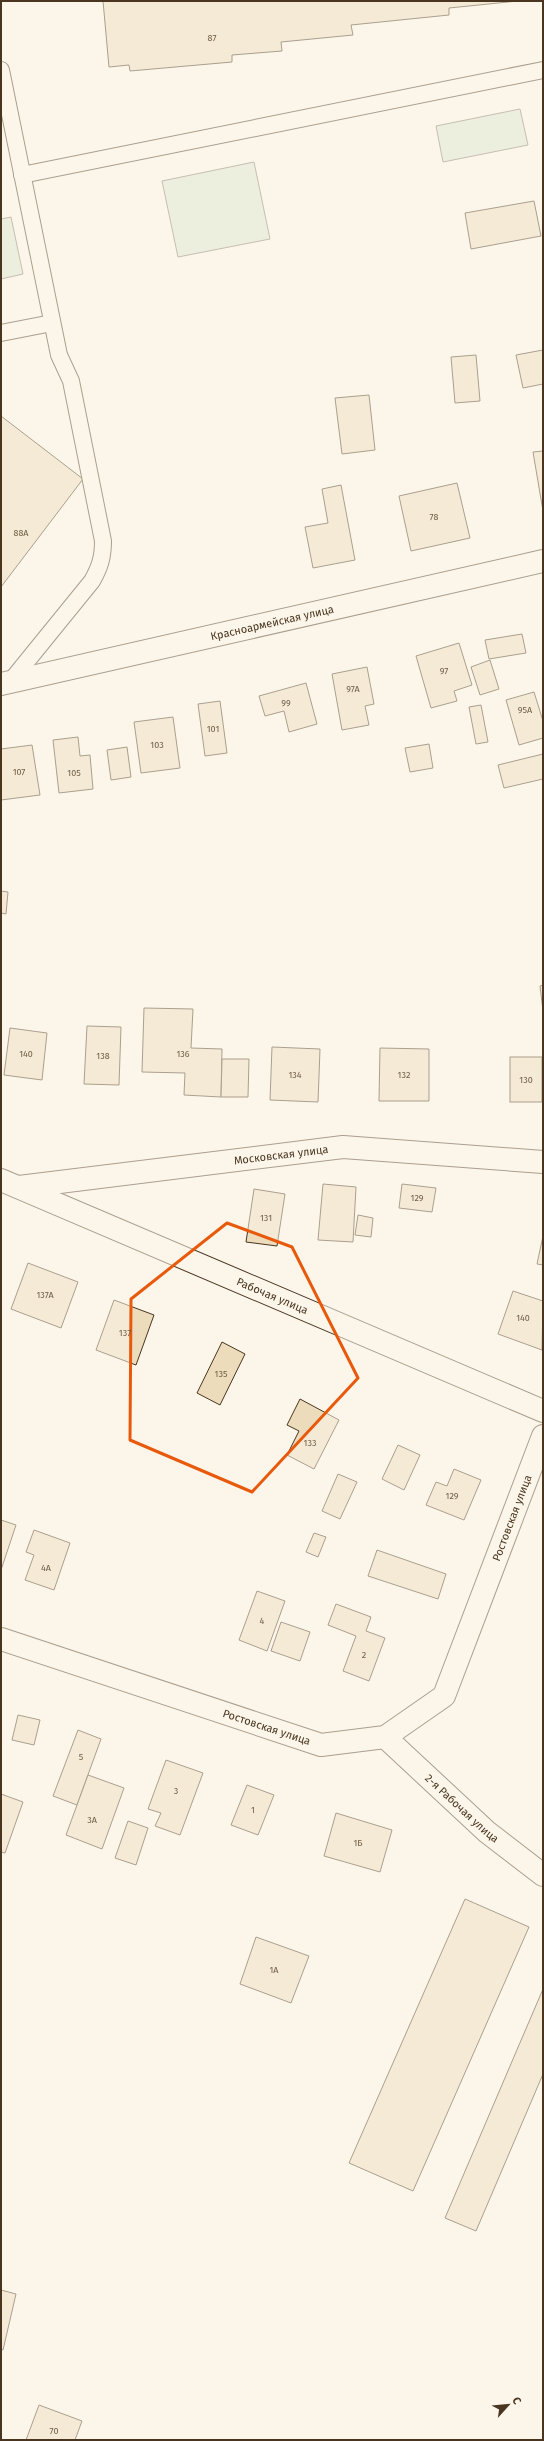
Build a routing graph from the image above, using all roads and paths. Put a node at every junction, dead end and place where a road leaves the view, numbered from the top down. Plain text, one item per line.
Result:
1 (1, 70) edge
2 (543, 70) edge
3 (22, 174) junction
4 (52, 323) junction
5 (1, 333) edge
6 (543, 561) edge
7 (6, 683) edge
8 (543, 1162) edge
9 (10, 1184) edge
10 (543, 1411) edge
11 (543, 1436) edge
12 (1, 1640) edge
13 (386, 1737) junction
14 (543, 1875) edge

1 - 3 lane
2 - 3 lane
3 - 4 lane
4 - 5 lane
4 - 7 lane
6 - 7 street, Красноармейская улица
8 - 9 street, Московская улица
9 - 10 street, Рабочая улица
11 - 13 street, Ростовская улица
12 - 13 street, Ростовская улица
13 - 14 street, 2-я Рабочая улица

